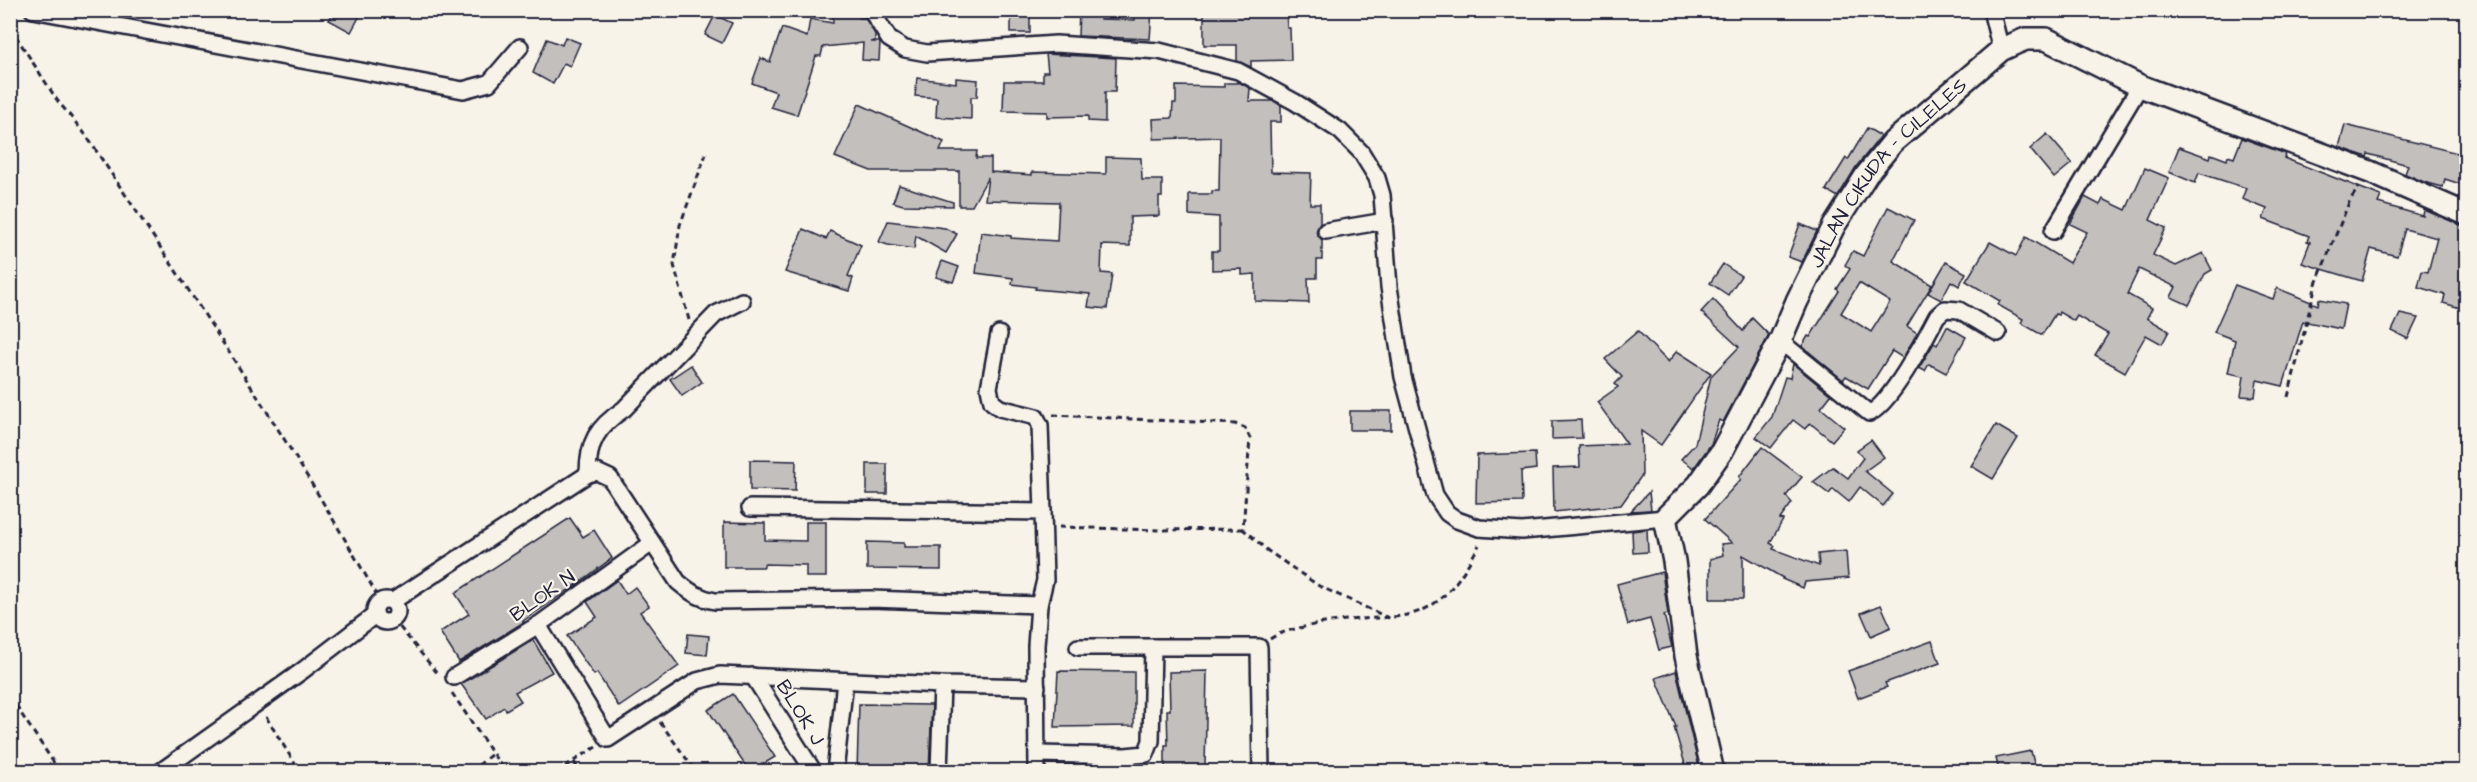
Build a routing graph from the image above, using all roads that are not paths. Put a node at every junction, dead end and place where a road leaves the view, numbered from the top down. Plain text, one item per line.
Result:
1 (33, 10) edge
2 (872, 10) edge
3 (1991, 10) edge
4 (520, 47) dead end
5 (2001, 50) junction
6 (2140, 86) junction
7 (2466, 214) edge
8 (1385, 222) junction
9 (1326, 231) dead end
10 (2053, 231) dead end
11 (742, 301) dead end
12 (1998, 333) dead end
13 (999, 334) dead end
14 (1780, 341) junction
15 (588, 474) junction
16 (750, 508) dead end
17 (1665, 518) junction
18 (1043, 519) junction
19 (652, 543) junction
20 (1039, 606) junction
21 (538, 625) junction
22 (1153, 646) junction
23 (1078, 647) dead end
24 (753, 676) junction
25 (454, 677) dead end
26 (845, 681) junction
27 (942, 685) junction
28 (1037, 687) junction
29 (1038, 753) junction
30 (160, 771) edge
31 (814, 771) edge
32 (835, 771) edge
33 (939, 771) edge
34 (1037, 771) edge
35 (1261, 771) edge
36 (1713, 771) edge

1 - 4 street
2 - 8 street
3 - 5 street
5 - 6 street, JALAN CIKUDA - CILELES
5 - 14 street, JALAN CIKUDA - CILELES
6 - 7 street, JALAN CIKUDA - CILELES
6 - 10 street
8 - 9 street
8 - 17 street
11 - 15 street
12 - 14 street
13 - 18 street
14 - 17 street, JALAN CIKUDA - CILELES
15 - 19 street
15 - 30 street
16 - 18 street
17 - 36 street
18 - 20 street
19 - 20 street
19 - 21 street, BLOK N
20 - 28 street
21 - 24 street
21 - 25 street, BLOK N
22 - 23 street
22 - 29 street
22 - 35 street
24 - 26 street
24 - 31 street, BLOK J
26 - 27 street
26 - 32 street
27 - 28 street
27 - 33 street
28 - 29 street
29 - 34 street

